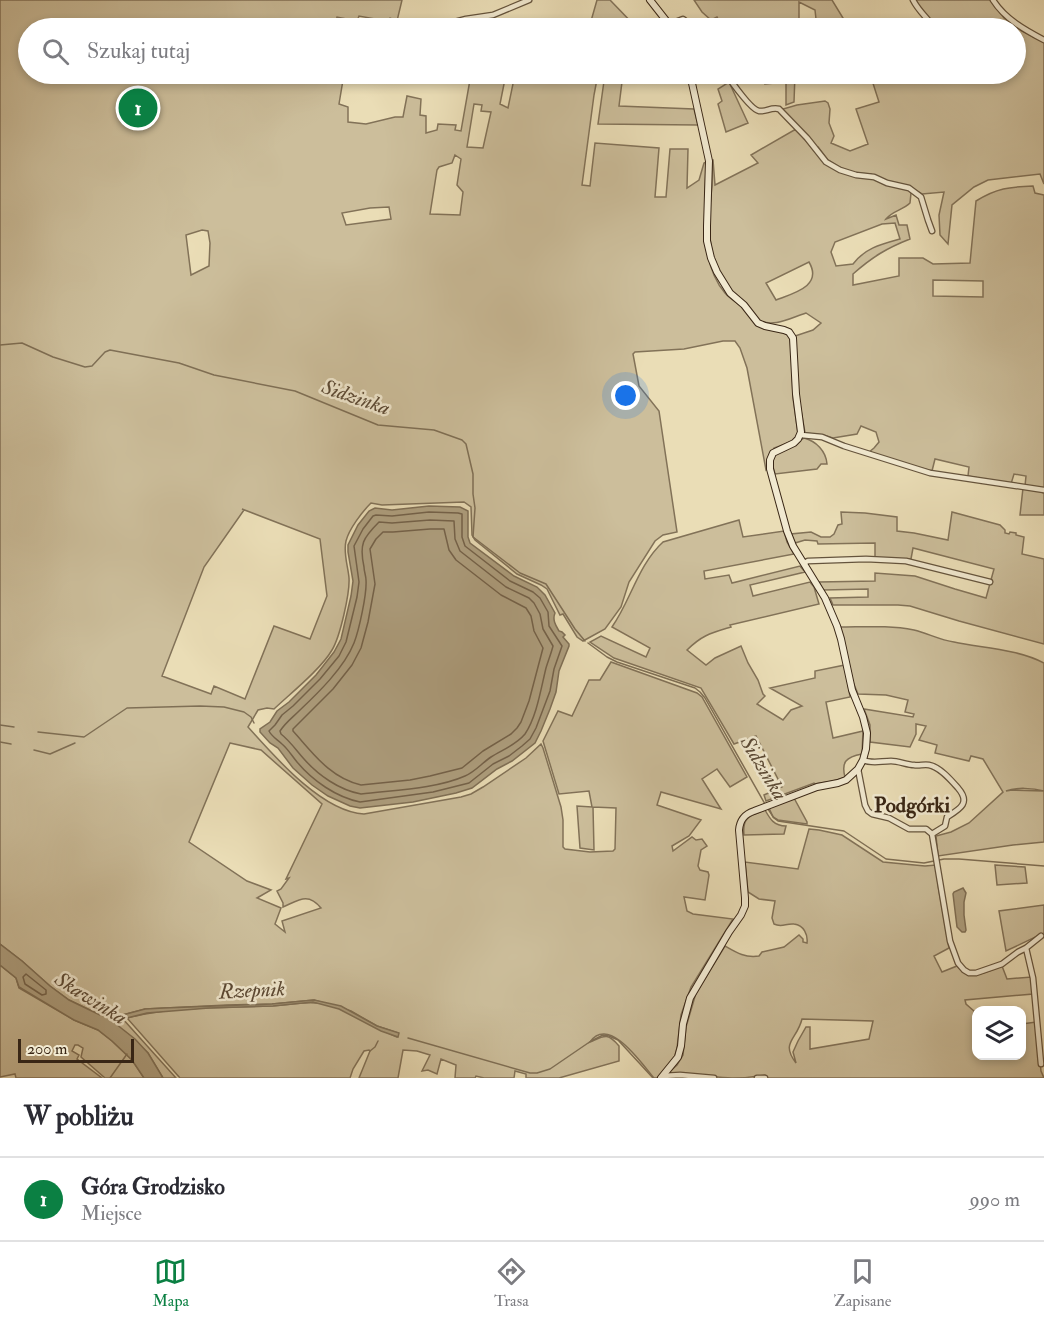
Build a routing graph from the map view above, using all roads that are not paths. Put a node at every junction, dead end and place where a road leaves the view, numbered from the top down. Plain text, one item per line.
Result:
1 (530, 0) edge
2 (650, 0) edge
3 (913, 0) edge
4 (993, 0) edge
5 (473, 18) edge
6 (665, 18) edge
7 (926, 18) edge
8 (1009, 18) edge
9 (1026, 30) edge
10 (1044, 40) edge
11 (692, 84) edge
12 (734, 84) edge
13 (932, 231) dead end
14 (801, 435) junction
15 (1044, 490) edge
16 (804, 563) junction
17 (990, 582) dead end
18 (863, 760) junction
19 (858, 769) junction
20 (932, 834) junction
21 (1041, 936) dead end
22 (1026, 948) junction
23 (1041, 1064) dead end
24 (662, 1077) edge
25 (714, 1078) edge
26 (757, 1078) edge
27 (765, 1078) edge

1 - 5 street
2 - 6 street
3 - 7 street
4 - 8 street
9 - 10 street
11 - 14 street
12 - 13 street
14 - 15 street
14 - 16 street
16 - 17 street
16 - 18 street
18 - 19 street
18 - 20 street
19 - 20 street
19 - 24 street
20 - 22 street
21 - 22 street
22 - 23 street
24 - 25 street
26 - 27 street

